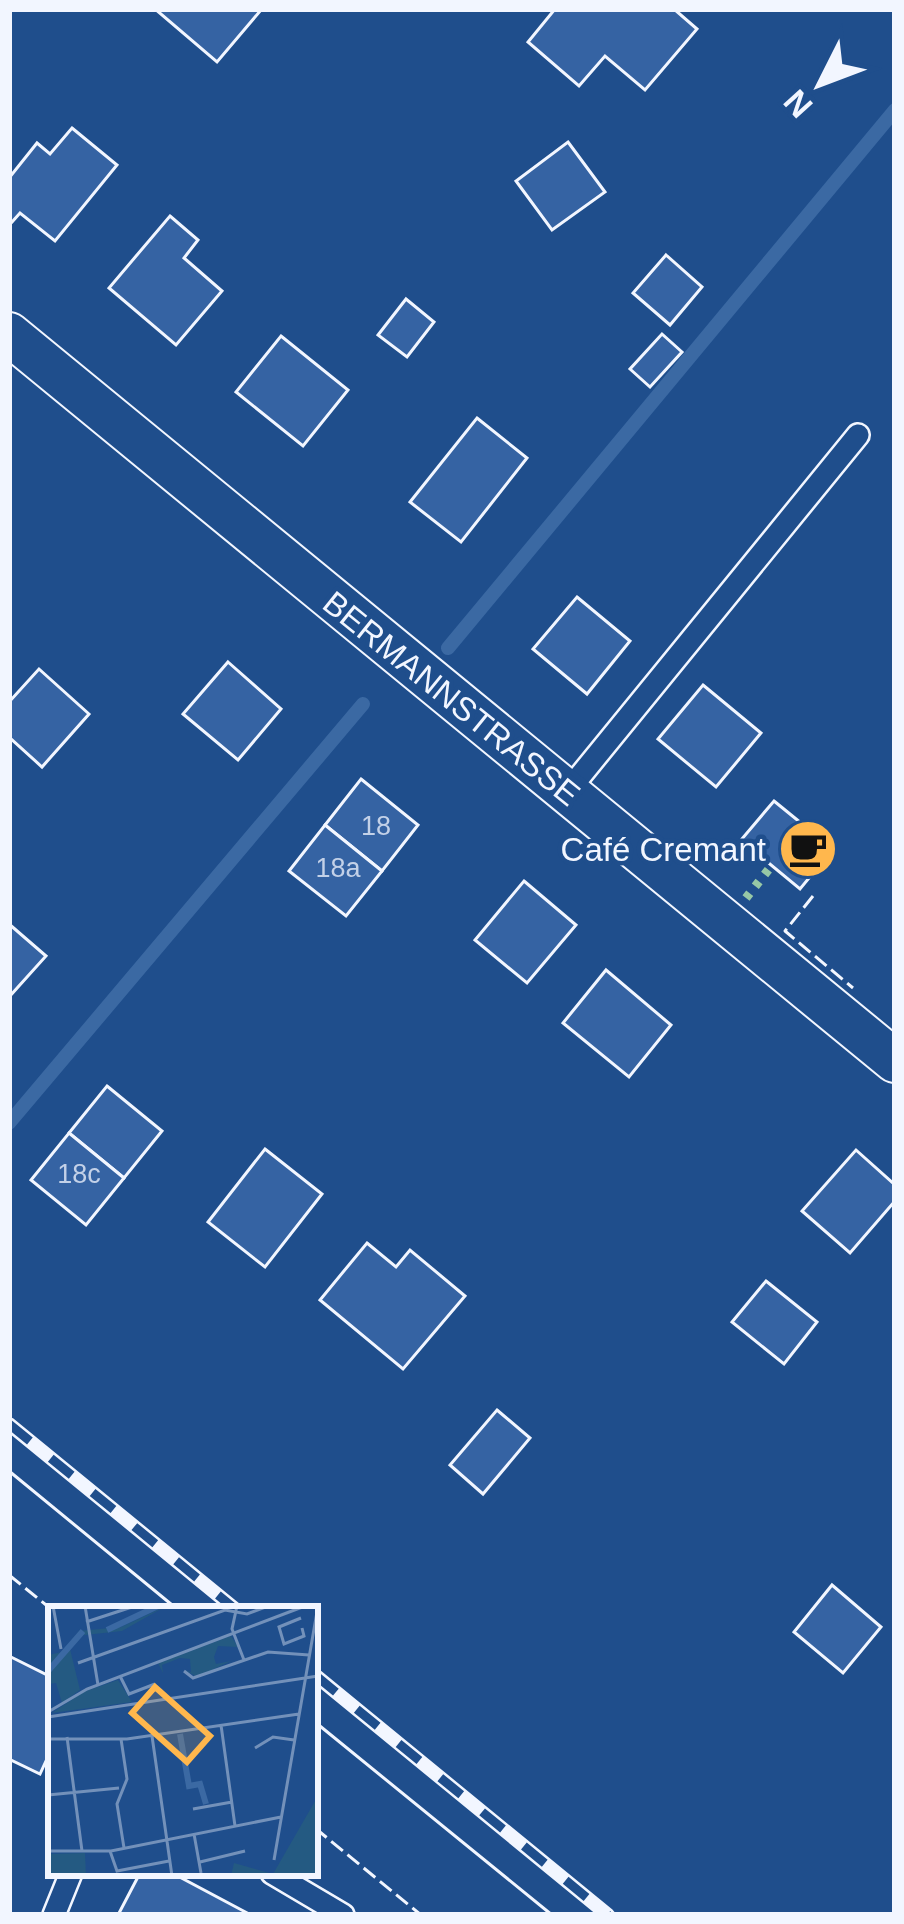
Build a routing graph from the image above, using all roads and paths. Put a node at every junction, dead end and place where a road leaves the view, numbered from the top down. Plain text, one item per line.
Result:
1 (9, 334) edge
2 (858, 435) dead end
3 (567, 792) junction
4 (895, 1061) edge
5 (70, 1876) edge
6 (277, 1876) edge
7 (54, 1915) edge
8 (343, 1915) edge

1 - 3 street, BERMANNSTRASSE
2 - 3 lane
3 - 4 street, BERMANNSTRASSE
5 - 7 lane
6 - 8 lane

